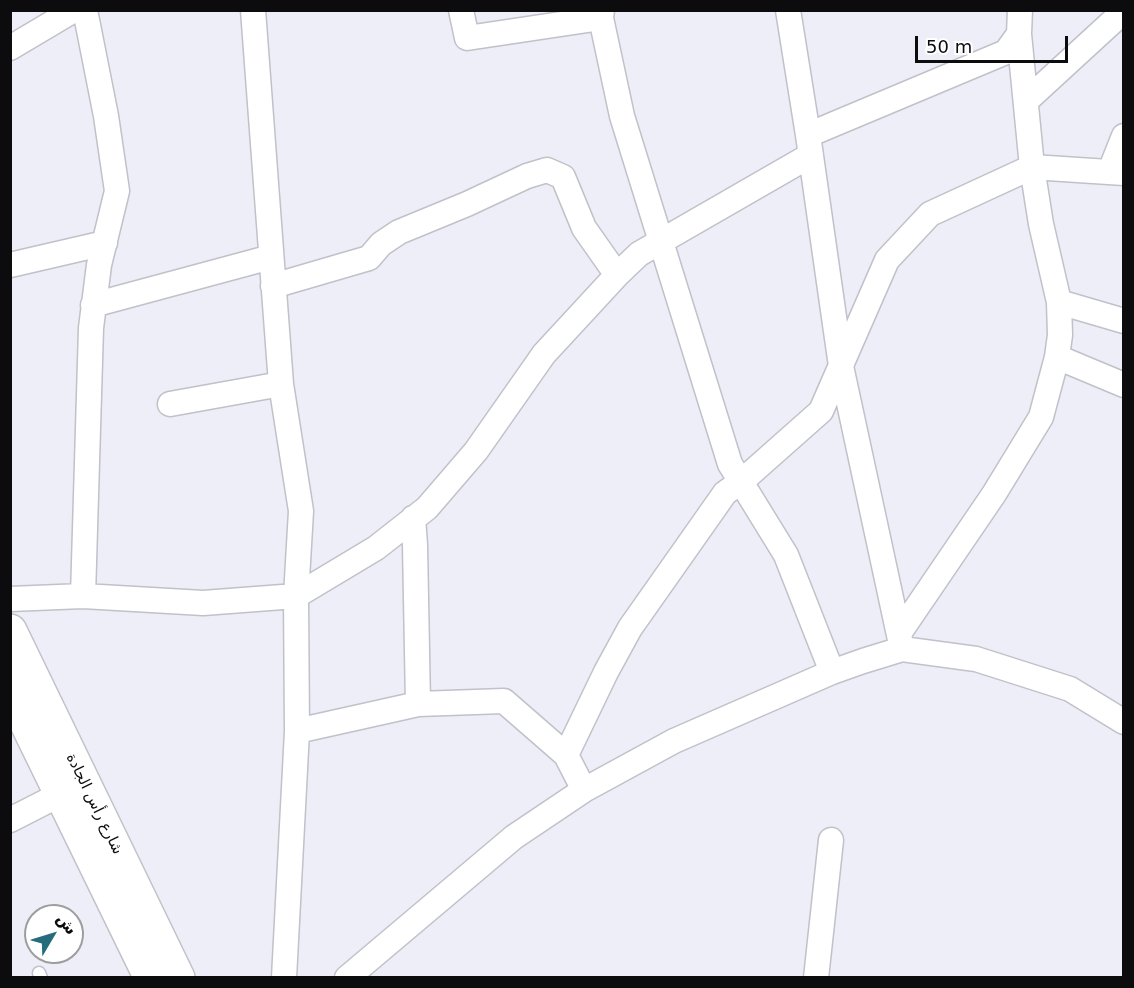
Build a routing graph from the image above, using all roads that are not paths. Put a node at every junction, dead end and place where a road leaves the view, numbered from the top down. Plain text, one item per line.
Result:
1 (85, 10) edge
2 (253, 10) edge
3 (461, 10) edge
4 (788, 10) edge
5 (1020, 10) edge
6 (1124, 11) edge
7 (64, 14) edge
8 (601, 14) edge
9 (1019, 34) junction
10 (10, 48) edge
11 (1026, 101) junction
12 (1124, 136) edge
13 (810, 145) junction
14 (1032, 167) junction
15 (1117, 172) edge
16 (660, 242) junction
17 (105, 243) junction
18 (271, 257) junction
19 (10, 264) edge
20 (617, 275) junction
21 (273, 286) junction
22 (1059, 302) junction
23 (93, 305) junction
24 (1124, 321) edge
25 (1057, 357) junction
26 (841, 366) junction
27 (282, 384) junction
28 (1124, 385) edge
29 (170, 404) dead end
30 (742, 481) junction
31 (413, 518) junction
32 (83, 596) junction
33 (296, 596) junction
34 (10, 599) edge
35 (10, 632) edge
36 (901, 640) junction
37 (832, 672) junction
38 (10, 689) edge
39 (418, 704) junction
40 (1124, 722) edge
41 (297, 731) junction
42 (566, 755) junction
43 (584, 790) junction
44 (61, 794) junction
45 (10, 820) edge
46 (831, 840) dead end
47 (151, 978) edge
48 (178, 978) edge
49 (285, 978) edge
50 (347, 978) edge
51 (816, 978) edge

1 - 17 street
2 - 18 street
3 - 8 street
4 - 13 street
5 - 9 street
6 - 11 street
7 - 10 street
8 - 16 street
9 - 11 street
9 - 13 street
11 - 14 street
12 - 15 street
13 - 16 street
13 - 26 street
14 - 15 street
14 - 22 street
14 - 26 street
16 - 20 street
16 - 30 street
17 - 19 street
17 - 23 street
18 - 21 street
18 - 23 street
20 - 21 street
20 - 31 street
21 - 27 street
22 - 24 street
22 - 25 street
23 - 32 street
25 - 28 street
25 - 36 street
26 - 30 street
26 - 36 street
27 - 29 street
27 - 33 street
30 - 37 street
30 - 42 street
31 - 33 street
31 - 39 street
32 - 33 street
32 - 34 street
33 - 41 street
35 - 48 street, شارع رأس الجادة
36 - 37 street
36 - 40 street
37 - 43 street
38 - 44 street, شارع رأس الجادة
39 - 41 street
39 - 42 street
41 - 49 street
42 - 43 street
43 - 50 street
44 - 45 street
44 - 47 street, شارع رأس الجادة
46 - 51 street

